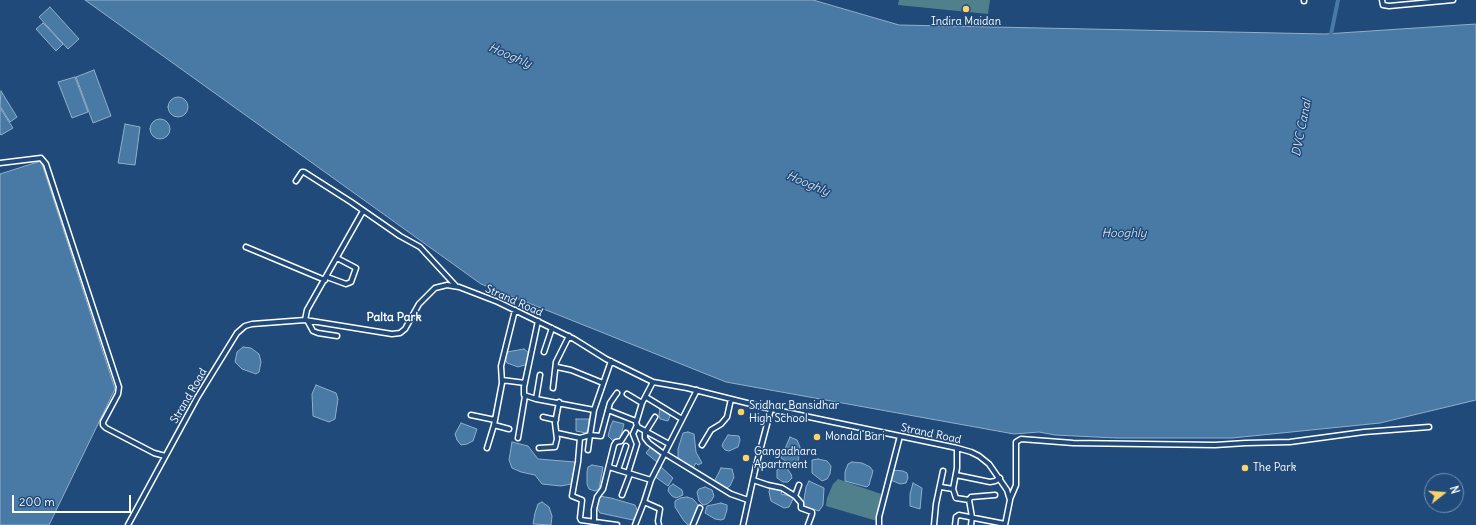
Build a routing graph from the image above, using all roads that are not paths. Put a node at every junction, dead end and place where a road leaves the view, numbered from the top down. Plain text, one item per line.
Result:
1 (1382, 0) edge
2 (1453, 0) edge
3 (1439, 1) edge
4 (1403, 2) edge
5 (1421, 2) edge
6 (0, 163) edge
7 (296, 181) dead end
8 (363, 211) junction
9 (246, 247) dead end
10 (337, 258) junction
11 (326, 279) junction
12 (456, 286) junction
13 (515, 310) junction
14 (306, 320) junction
15 (538, 321) junction
16 (552, 328) junction
17 (337, 336) dead end
18 (569, 336) junction
19 (544, 352) dead end
20 (611, 361) junction
21 (558, 367) dead end
22 (540, 375) dead end
23 (502, 380) junction
24 (653, 382) junction
25 (525, 383) junction
26 (603, 383) junction
27 (553, 388) dead end
28 (697, 390) junction
29 (617, 393) dead end
30 (627, 394) dead end
31 (526, 396) junction
32 (646, 397) junction
33 (536, 399) junction
34 (731, 399) junction
35 (559, 402) junction
36 (642, 403) junction
37 (771, 409) junction
38 (594, 410) junction
39 (608, 410) junction
40 (471, 415) dead end
41 (655, 416) dead end
42 (543, 417) dead end
43 (682, 419) junction
44 (495, 420) junction
45 (556, 420) junction
46 (636, 423) junction
47 (494, 425) junction
48 (1429, 427) dead end
49 (509, 428) dead end
50 (646, 431) junction
51 (557, 433) junction
52 (626, 433) dead end
53 (590, 435) junction
54 (900, 436) junction
55 (518, 438) dead end
56 (580, 438) junction
57 (669, 444) junction
58 (702, 445) dead end
59 (626, 446) dead end
60 (487, 448) dead end
61 (540, 448) dead end
62 (958, 448) junction
63 (588, 450) dead end
64 (664, 453) junction
65 (165, 456) junction
66 (609, 467) junction
67 (618, 470) junction
68 (943, 471) dead end
69 (629, 473) junction
70 (956, 475) junction
71 (1000, 478) junction
72 (652, 480) junction
73 (753, 480) junction
74 (799, 485) dead end
75 (941, 487) junction
76 (952, 489) junction
77 (622, 495) dead end
78 (995, 495) dead end
79 (795, 496) junction
80 (748, 500) junction
81 (969, 500) junction
82 (1010, 500) junction
83 (644, 502) junction
84 (700, 508) dead end
85 (972, 517) junction
86 (594, 522) junction
87 (128, 525) edge
88 (617, 525) edge
89 (635, 525) edge
90 (659, 525) edge
91 (693, 525) edge
92 (743, 525) edge
93 (808, 525) edge
94 (880, 525) edge
95 (934, 525) edge
96 (955, 525) edge
97 (971, 525) edge
98 (1005, 525) edge

1 - 4 street
2 - 3 street
3 - 5 street
4 - 5 street
6 - 65 street
7 - 8 street
8 - 10 street
8 - 12 street
9 - 11 street
10 - 11 street
10 - 11 street
11 - 14 street
12 - 13 street, Strand Road
12 - 14 street, Strand Road
13 - 15 street, Strand Road
13 - 23 street
14 - 17 street
14 - 65 street, Strand Road
15 - 16 street, Strand Road
15 - 25 street
16 - 18 street, Strand Road
16 - 19 street
18 - 20 street, Strand Road
18 - 27 street
20 - 24 street, Strand Road
20 - 26 street
21 - 26 street
22 - 33 street
23 - 25 street
23 - 44 street
24 - 28 street, Strand Road
24 - 32 street
25 - 31 street
26 - 38 street
28 - 34 street, Strand Road
28 - 43 street
29 - 39 street
30 - 36 street
31 - 33 street
31 - 55 street
32 - 36 street
32 - 43 street
33 - 35 street
34 - 37 street, Strand Road
34 - 58 street
35 - 38 street
35 - 45 street
36 - 46 street
37 - 54 street, Strand Road
37 - 73 street
38 - 53 street
39 - 46 street
39 - 53 street
40 - 44 street
41 - 50 street
42 - 45 street
43 - 57 street
44 - 47 street
45 - 51 street
46 - 50 street
46 - 69 street
47 - 49 street
47 - 60 street
48 - 82 street
50 - 57 street
50 - 64 street
51 - 56 street
51 - 61 street
52 - 66 street
53 - 56 street
53 - 63 street
54 - 62 street, Strand Road
54 - 94 street
56 - 86 street
57 - 64 street
59 - 67 street
62 - 70 street
62 - 71 street, Strand Road
64 - 72 street
64 - 80 street
65 - 87 street, Strand Road
66 - 67 street
66 - 86 street
67 - 69 street
68 - 75 street
69 - 72 street
69 - 77 street
70 - 71 street
70 - 76 street
71 - 82 street, Strand Road
72 - 83 street
73 - 79 street
73 - 80 street
74 - 79 street
75 - 76 street
75 - 95 street
76 - 81 street
78 - 81 street
79 - 93 street
80 - 92 street
81 - 85 street
82 - 98 street
83 - 89 street
83 - 90 street
84 - 91 street
85 - 96 street
85 - 97 street
85 - 98 street
86 - 88 street

